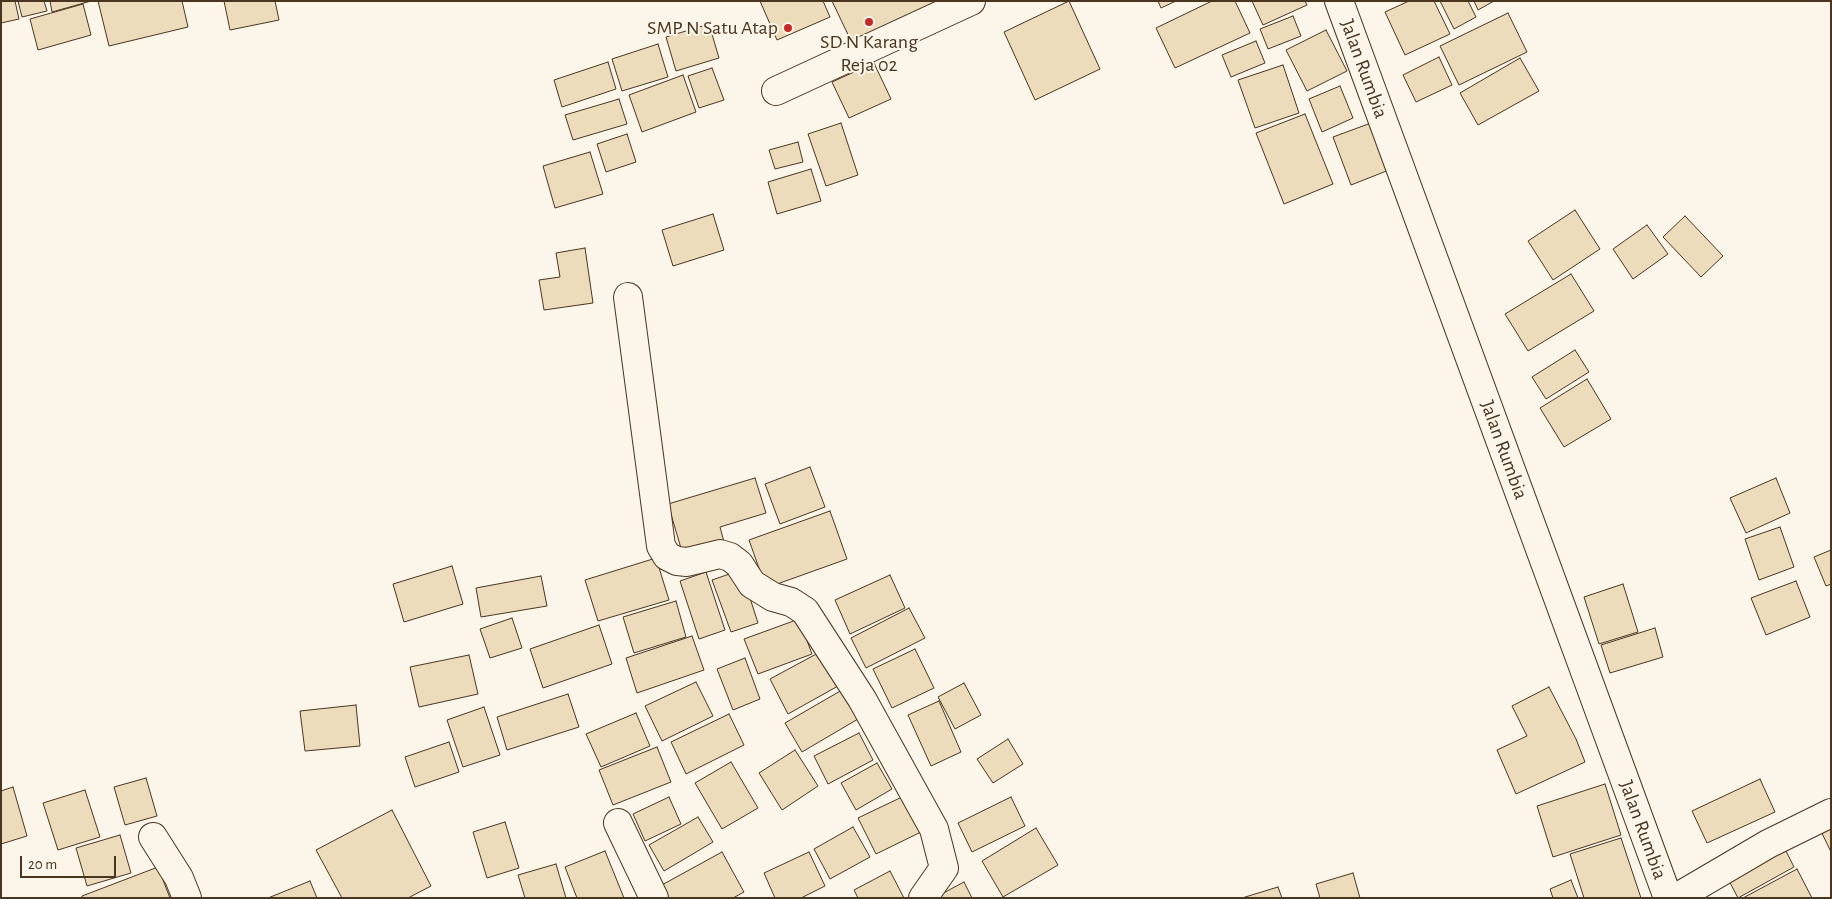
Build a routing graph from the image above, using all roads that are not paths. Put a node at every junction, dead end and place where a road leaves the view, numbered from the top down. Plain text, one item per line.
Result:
1 (971, 1) edge
2 (1339, 1) edge
3 (776, 90) dead end
4 (628, 297) dead end
5 (1831, 813) edge
6 (618, 823) dead end
7 (153, 837) dead end
8 (187, 898) edge
9 (654, 898) edge
10 (923, 898) edge
11 (1668, 898) edge
12 (1676, 898) edge

1 - 3 street
2 - 11 street, Jalan Rumbia
4 - 10 street
5 - 12 street
6 - 9 street
7 - 8 street

